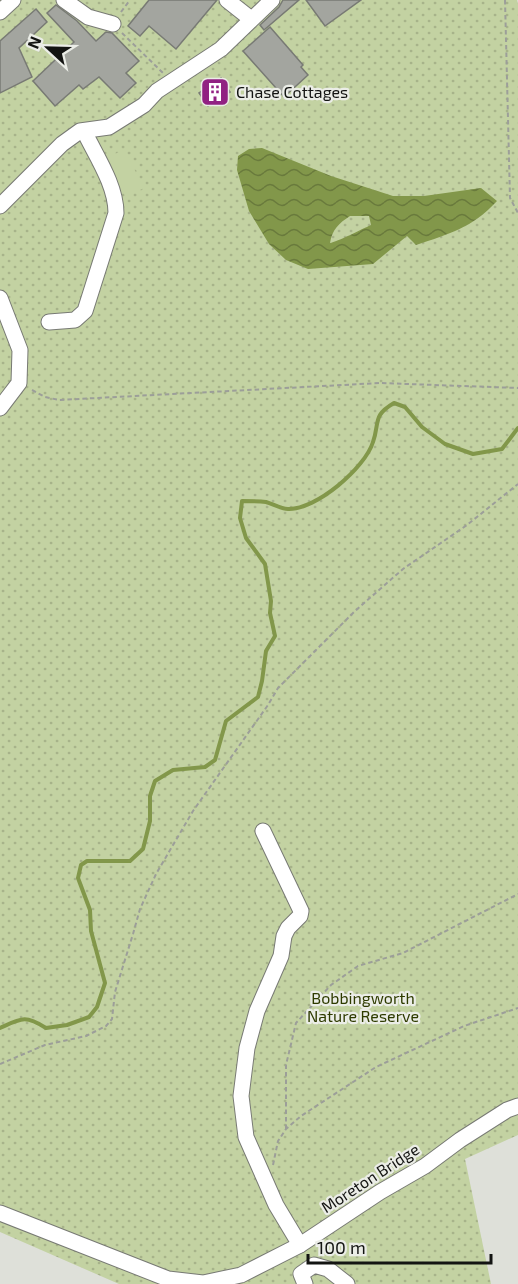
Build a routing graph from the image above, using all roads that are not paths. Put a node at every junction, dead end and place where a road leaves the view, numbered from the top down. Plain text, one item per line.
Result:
1 (14, 0) edge
2 (64, 0) edge
3 (227, 0) edge
4 (272, 0) edge
5 (0, 12) edge
6 (251, 19) junction
7 (113, 24) road end
8 (84, 131) junction
9 (0, 206) edge
10 (0, 298) edge
11 (49, 322) dead end
12 (0, 408) edge
13 (263, 831) dead end
14 (518, 1106) edge
15 (0, 1213) edge
16 (300, 1245) junction
17 (179, 1282) edge
18 (305, 1284) edge
19 (347, 1284) edge

1 - 5 street
2 - 7 street
3 - 6 street
4 - 6 street
6 - 8 street
8 - 9 street
8 - 11 street
10 - 12 street
13 - 16 street
14 - 16 street, Moreton Bridge
15 - 17 street, Moreton Bridge
16 - 17 street, Moreton Bridge
18 - 19 street

